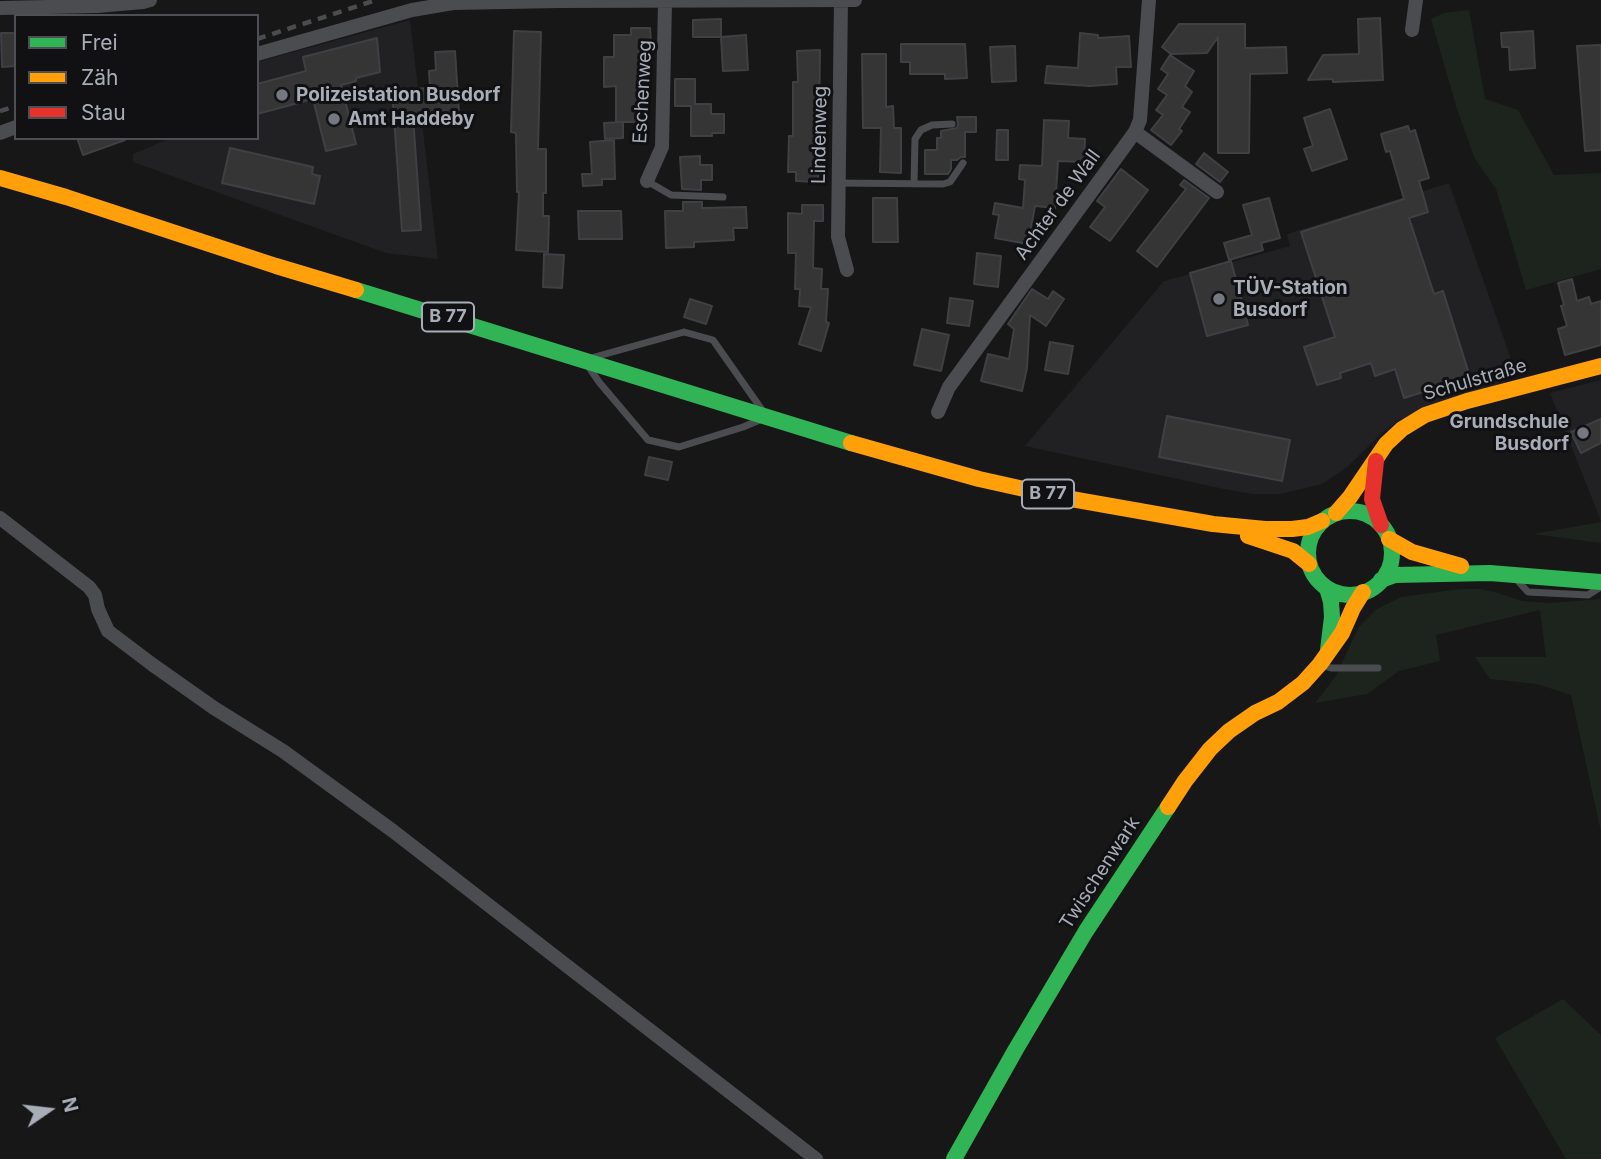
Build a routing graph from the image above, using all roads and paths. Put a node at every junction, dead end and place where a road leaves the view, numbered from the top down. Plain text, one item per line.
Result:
1 (150, 0) edge
2 (784, 0) edge
3 (841, 0) edge
4 (855, 0) edge
5 (1149, 0) edge
6 (1416, 0) edge
7 (723, 1) edge
8 (665, 2) edge
9 (31, 4) edge
10 (0, 8) edge
11 (1412, 30) dead end
12 (259, 53) edge
13 (952, 124) dead end
14 (1135, 132) junction
15 (963, 163) dead end
16 (5, 179) edge
17 (647, 181) joint
18 (838, 183) junction
19 (914, 184) junction
20 (1217, 192) dead end
21 (723, 197) dead end
22 (847, 270) dead end
23 (584, 360) junction
24 (1601, 366) edge
25 (939, 412) dead end
26 (767, 417) junction
27 (1376, 459) junction
28 (1329, 517) junction
29 (0, 518) edge
30 (1213, 524) junction
31 (1385, 532) junction
32 (1309, 564) junction
33 (1490, 573) junction
34 (1381, 580) junction
35 (1601, 584) edge
36 (1327, 588) junction
37 (1363, 592) junction
38 (1324, 658) junction
39 (1378, 668) dead end
40 (816, 1159) edge
41 (954, 1159) edge

1 - 9 street
2 - 3 street
2 - 7 street
3 - 4 street
3 - 18 street, Lindenweg
5 - 14 street, Achter de Wall
6 - 11 street
7 - 8 street
8 - 12 street
8 - 17 street, Eschenweg
9 - 10 street
13 - 19 lane
14 - 20 street
14 - 25 street, Achter de Wall
15 - 19 lane
16 - 23 main road, B 77
17 - 21 lane
18 - 19 lane
18 - 22 street, Lindenweg
23 - 26 main road, B 77
23 - 26 lane
23 - 26 lane
24 - 27 main road, Schulstraße
26 - 30 main road, B 77
27 - 28 main road, Schulstraße
27 - 31 main road
28 - 30 main road, B 77
28 - 31 main road
28 - 32 main road
29 - 40 street
30 - 32 main road, B 77
31 - 33 main road
31 - 34 main road
32 - 36 main road
33 - 34 main road
33 - 35 main road
34 - 37 main road
36 - 37 main road
36 - 38 main road
37 - 38 main road, Twischenwark
38 - 39 lane
38 - 41 main road, Twischenwark

